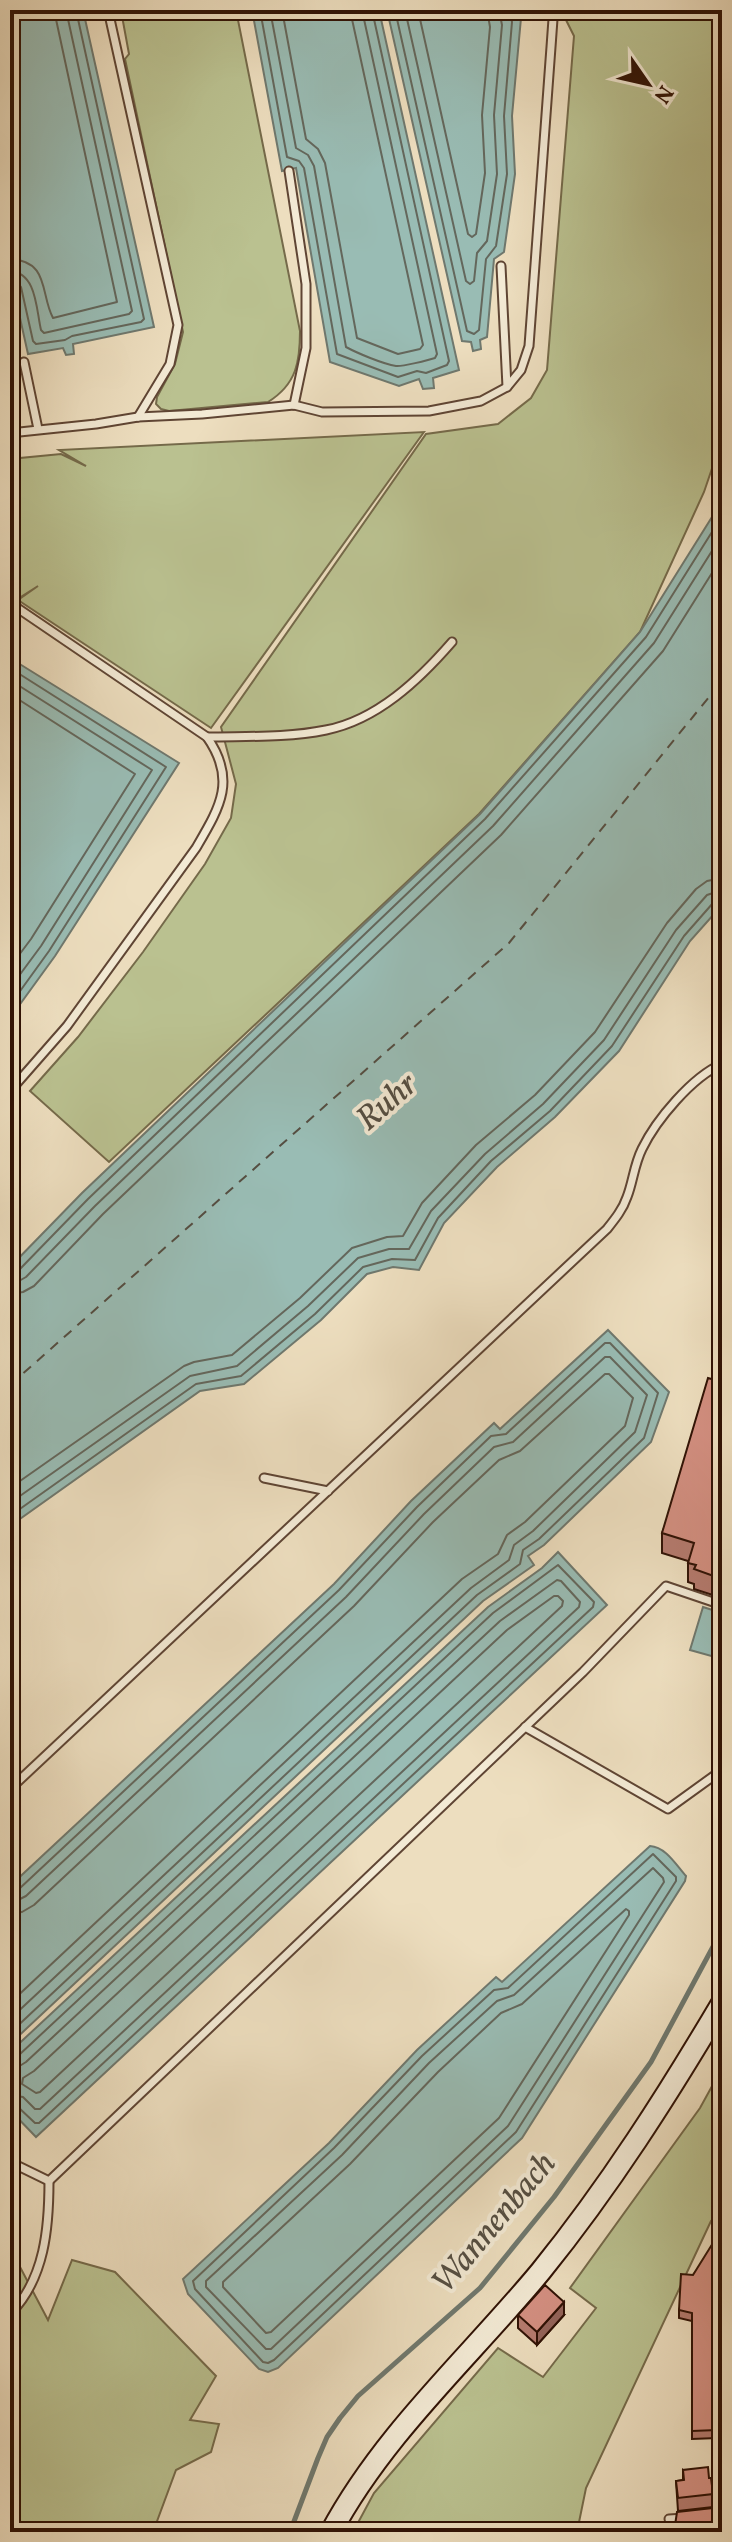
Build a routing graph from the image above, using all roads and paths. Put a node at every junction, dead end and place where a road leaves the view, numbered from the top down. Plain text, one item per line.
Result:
1 (108, 10) edge
2 (549, 10) edge
3 (289, 171) dead end
4 (501, 266) dead end
5 (24, 362) dead end
6 (507, 387) junction
7 (294, 405) junction
8 (138, 417) junction
9 (38, 429) junction
10 (10, 433) edge
11 (10, 603) edge
12 (452, 642) dead end
13 (207, 737) junction
14 (722, 1058) edge
15 (722, 1064) edge
16 (711, 1069) junction
17 (10, 1091) edge
18 (264, 1478) dead end
19 (328, 1491) junction
20 (722, 1605) edge
21 (525, 1727) junction
22 (722, 1770) edge
23 (10, 1789) edge
24 (722, 2003) edge
25 (10, 2162) edge
26 (49, 2181) junction
27 (10, 2314) edge
28 (722, 2513) edge
29 (669, 2519) dead end
30 (331, 2532) edge

1 - 8 lane
2 - 6 lane
3 - 7 lane
4 - 6 lane
5 - 9 lane
6 - 7 lane
7 - 8 lane
8 - 9 lane
9 - 10 lane
11 - 13 lane
12 - 13 lane
13 - 17 lane
14 - 16 lane
15 - 16 lane
16 - 19 lane
18 - 19 lane
19 - 23 lane
20 - 21 lane
21 - 22 lane
21 - 26 lane
24 - 30 main road
25 - 26 lane
26 - 27 lane
28 - 29 lane

